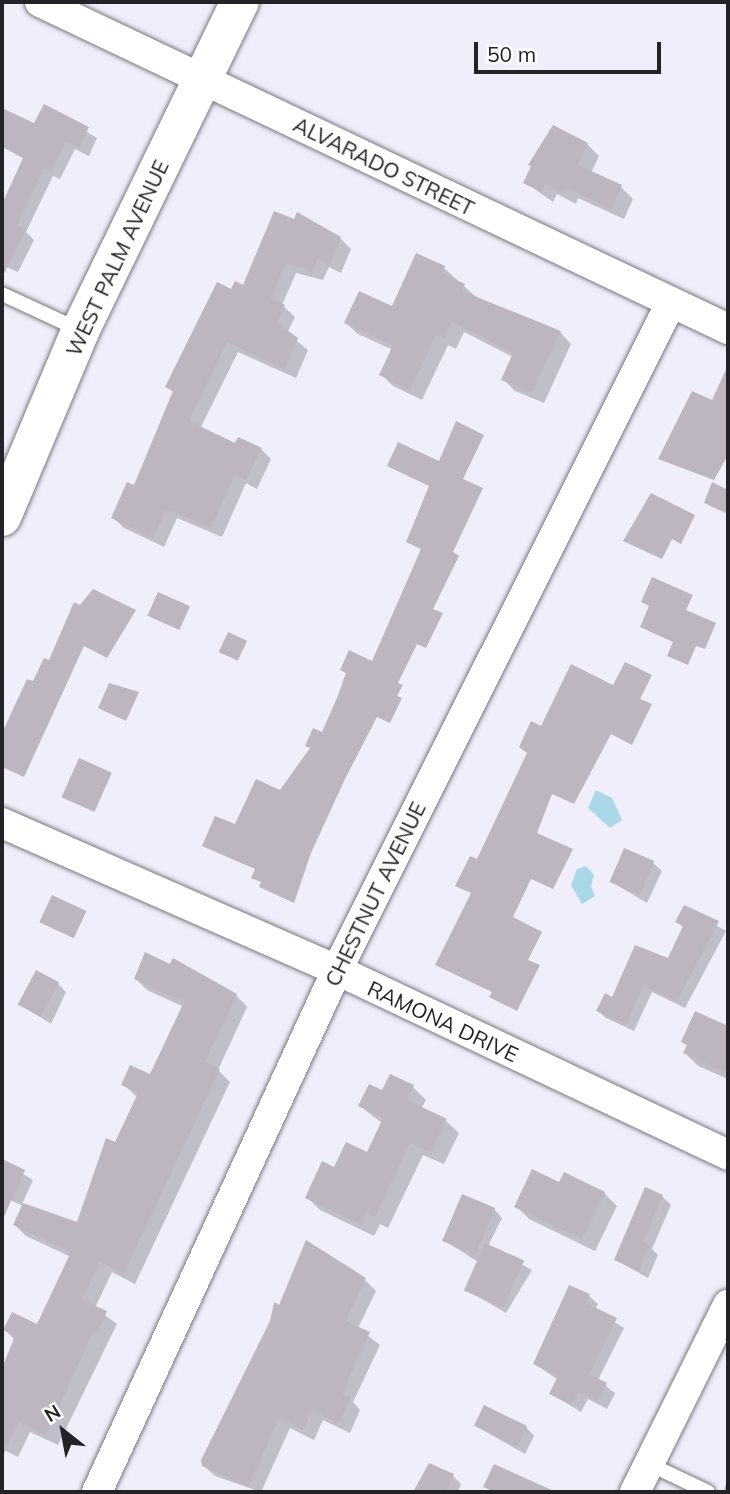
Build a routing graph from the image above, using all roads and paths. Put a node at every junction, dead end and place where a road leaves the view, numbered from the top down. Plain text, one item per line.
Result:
1 (40, 2) edge
2 (240, 2) edge
3 (202, 78) junction
4 (2, 294) edge
5 (670, 304) junction
6 (728, 330) edge
7 (80, 331) junction
8 (2, 517) edge
9 (2, 823) edge
10 (337, 970) junction
11 (728, 1155) edge
12 (728, 1305) edge
13 (649, 1464) junction
14 (97, 1492) edge
15 (635, 1492) edge
16 (708, 1492) edge

1 - 3 street, ALVARADO STREET
2 - 3 street, WEST PALM AVENUE
3 - 5 street, ALVARADO STREET
3 - 7 street, WEST PALM AVENUE
4 - 7 lane
5 - 6 street, ALVARADO STREET
5 - 10 street, CHESTNUT AVENUE
7 - 8 street, WEST PALM AVENUE
9 - 10 street, RAMONA DRIVE
10 - 11 street, RAMONA DRIVE
10 - 14 street, CHESTNUT AVENUE
12 - 13 street
13 - 15 street
13 - 16 lane

